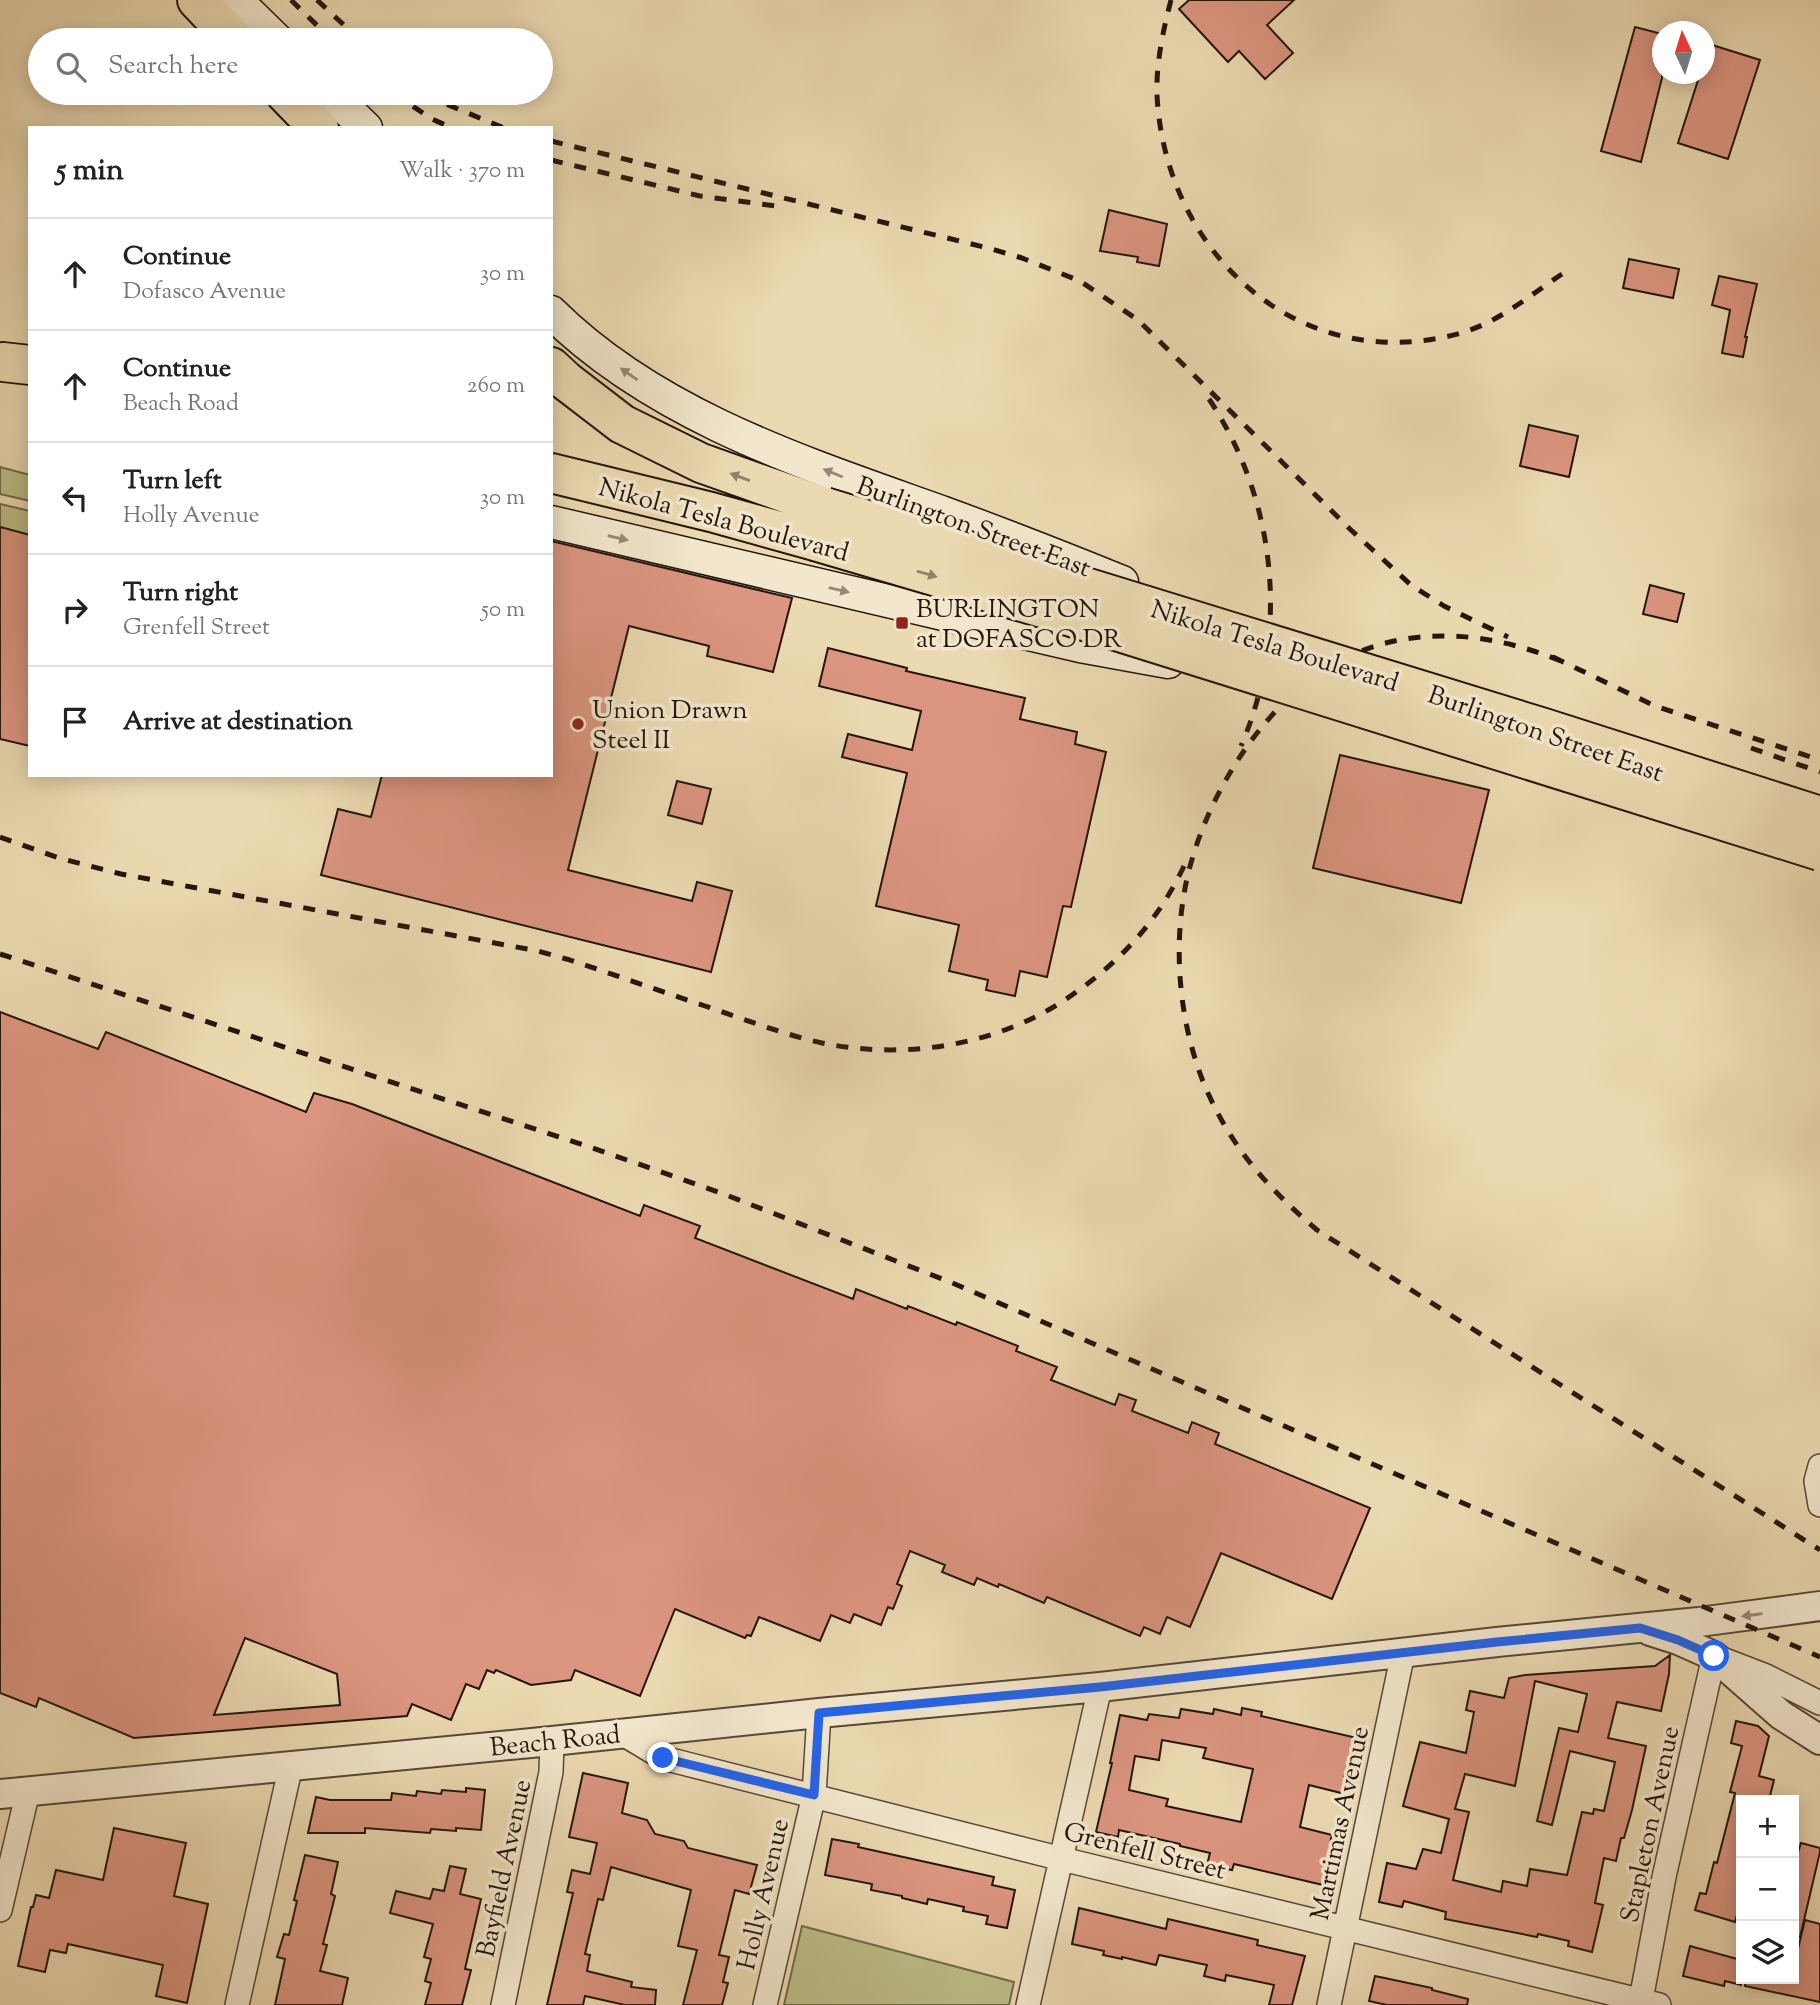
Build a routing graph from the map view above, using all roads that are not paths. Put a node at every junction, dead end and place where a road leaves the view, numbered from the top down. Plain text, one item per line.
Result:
1 (197, 0) edge
2 (236, 0) edge
3 (224, 28) edge
4 (265, 28) edge
5 (297, 105) edge
6 (342, 105) edge
7 (317, 126) edge
8 (364, 126) edge
9 (553, 314) edge
10 (553, 369) edge
11 (553, 474) edge
12 (553, 522) edge
13 (820, 524) junction
14 (1820, 816) edge
15 (1820, 826) edge
16 (1820, 851) edge
17 (1820, 1466) edge
18 (1820, 1505) edge
19 (1820, 1606) edge
20 (1640, 1628) junction
21 (1403, 1653) junction
22 (1714, 1656) junction
23 (1100, 1687) junction
24 (1820, 1703) edge
25 (819, 1713) junction
26 (623, 1734) junction
27 (1820, 1740) edge
28 (552, 1741) junction
29 (290, 1765) junction
30 (29, 1791) junction
31 (0, 1794) edge
32 (814, 1795) junction
33 (1062, 1859) junction
34 (0, 1910) edge
35 (1346, 1927) junction
36 (1647, 2003) edge
37 (237, 2005) edge
38 (503, 2005) edge
39 (765, 2005) edge
40 (1028, 2005) edge
41 (1329, 2005) edge

1 - 3 highway
2 - 4 main road
5 - 7 highway
6 - 8 main road
15 -> 9 main road, Burlington Street East
13 -> 10 highway, Nikola Tesla Boulevard
11 - 13 highway, Nikola Tesla Boulevard
12 -> 16 main road, Burlington Street East
13 - 14 highway, Nikola Tesla Boulevard, bridge
13 -> 16 highway, Nikola Tesla Boulevard, bridge
17 - 18 street
19 -> 20 street, Beach Road
20 - 21 street, Beach Road
20 - 22 street
21 - 23 street, Beach Road
21 - 35 street, Martimas Avenue
22 - 24 street
22 - 27 street
22 - 36 street, Stapleton Avenue
23 - 25 street, Beach Road
23 - 33 street
25 - 26 street, Beach Road
25 - 32 street, Holly Avenue
26 - 28 street, Beach Road
26 - 32 street, Grenfell Street
28 - 29 street, Beach Road
28 - 38 street, Bayfield Avenue
29 - 30 street, Beach Road
29 - 37 street
30 - 31 street, Beach Road
30 - 34 street
32 - 33 street, Grenfell Street
32 - 39 street, Holly Avenue
33 - 35 street, Grenfell Street
33 - 40 street
35 - 36 street, Grenfell Street
35 - 41 street, Martimas Avenue

